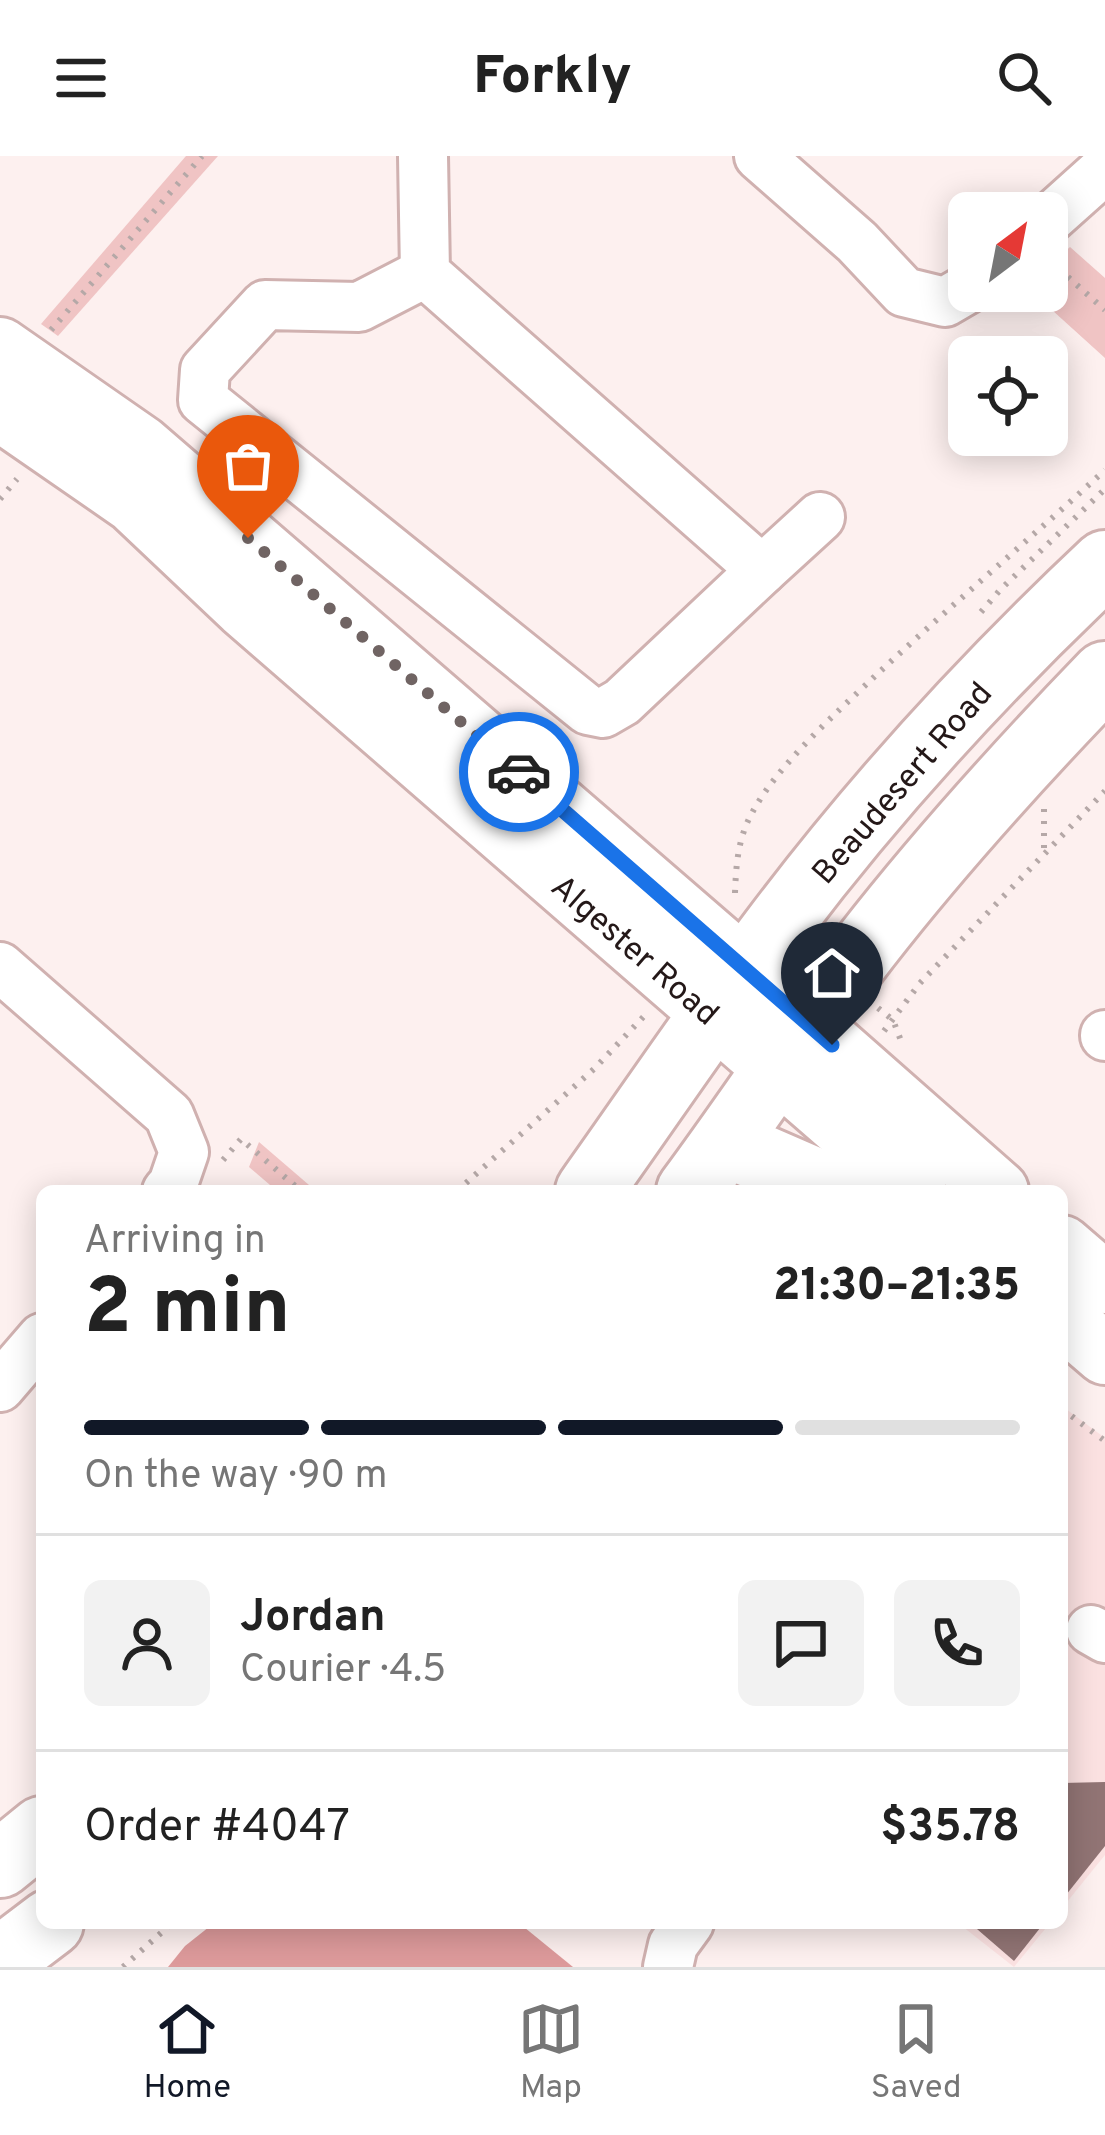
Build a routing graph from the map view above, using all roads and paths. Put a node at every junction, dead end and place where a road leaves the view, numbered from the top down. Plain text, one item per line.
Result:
1 (202, 156) edge
2 (423, 156) edge
3 (759, 156) edge
4 (1105, 170) edge
5 (1068, 203) edge
6 (425, 273) junction
7 (1068, 277) edge
8 (948, 300) edge
9 (1105, 310) edge
10 (21, 345) edge
11 (0, 410) edge
12 (1105, 470) edge
13 (21, 474) dead end
14 (0, 499) edge
15 (820, 517) dead end
16 (1105, 564) edge
17 (762, 570) junction
18 (1105, 675) edge
19 (1105, 791) edge
20 (735, 893) dead end
21 (0, 967) edge
22 (729, 992) junction
23 (648, 1012) dead end
24 (893, 1020) dead end
25 (792, 1048) junction
26 (708, 1167) edge
27 (176, 1171) edge
28 (294, 1185) edge
29 (464, 1185) edge
30 (594, 1185) edge
31 (805, 1185) edge
32 (911, 1185) edge
33 (989, 1185) edge
34 (1068, 1251) edge
35 (1105, 1283) edge
36 (1068, 1322) edge
37 (36, 1345) edge
38 (1105, 1354) edge
39 (0, 1388) edge
40 (1068, 1414) edge
41 (1105, 1442) edge
42 (36, 1835) edge
43 (0, 1864) edge
44 (42, 1929) edge
45 (165, 1929) edge
46 (685, 1929) edge
47 (0, 1961) edge
48 (123, 1967) edge
49 (668, 1967) edge

1 - 10 path
2 - 6 street
3 - 8 street
4 - 5 street
6 - 17 street
6 - 17 street
7 - 9 path
10 - 22 main road, Algester Road
11 - 22 main road, Algester Road
12 - 20 path
13 - 14 path
15 - 17 street
16 - 22 highway, Beaudesert Road
18 - 25 highway
19 - 24 path
21 - 27 street
22 - 25 main road
22 - 30 highway, Beaudesert Road
23 - 29 path
25 - 26 highway
25 - 32 main road
25 - 33 main road
26 - 31 highway
27 - 28 path
34 - 35 main road
36 - 38 main road
37 - 39 street
40 - 41 path
42 - 43 highway
44 - 47 highway
45 - 48 path
46 - 49 street

